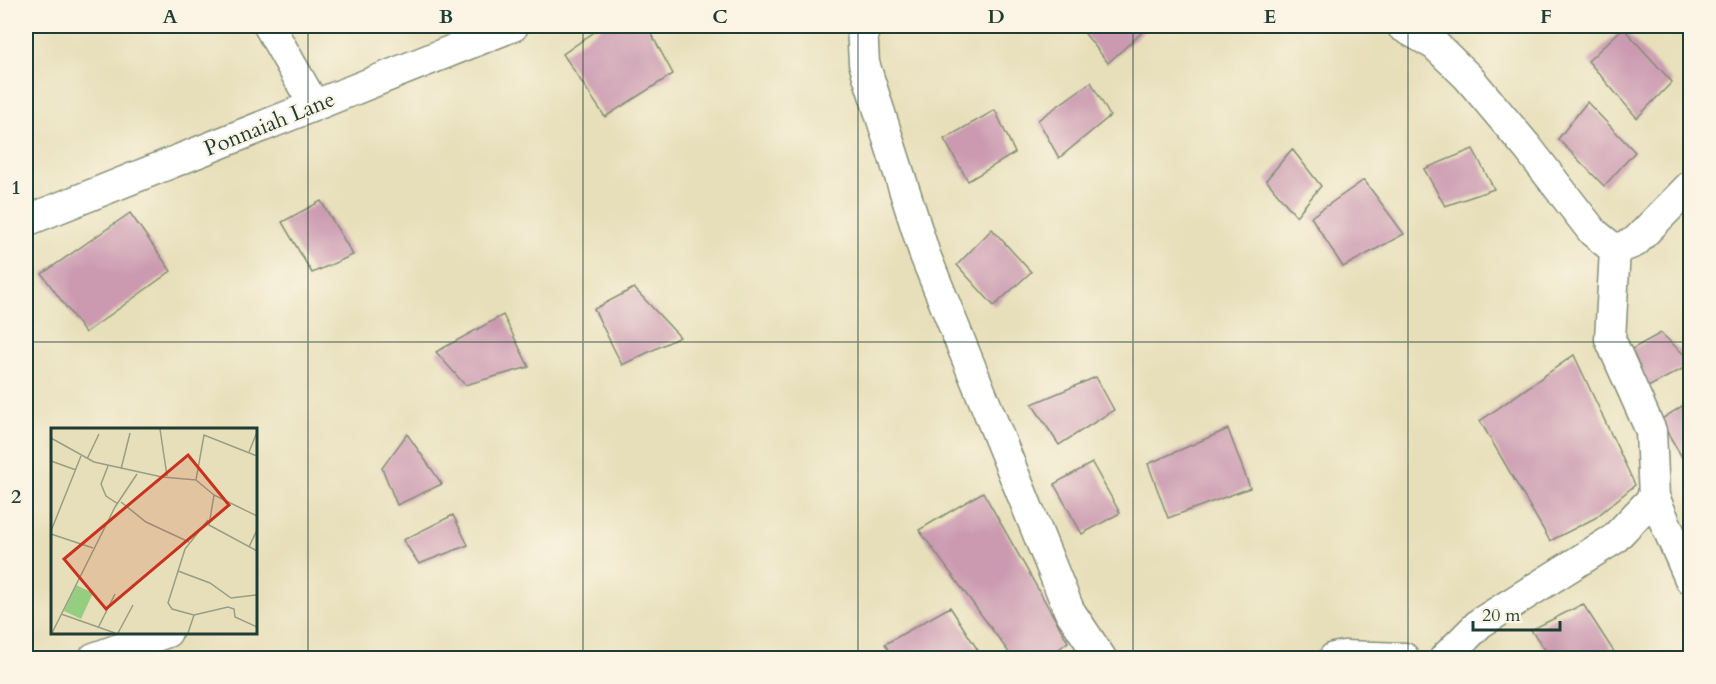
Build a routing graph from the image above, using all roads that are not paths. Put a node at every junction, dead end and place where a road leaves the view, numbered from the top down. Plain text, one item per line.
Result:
1 (269, 26) edge
2 (513, 26) edge
3 (862, 26) edge
4 (1403, 26) edge
5 (314, 105) junction
6 (1690, 186) edge
7 (26, 221) edge
8 (1615, 250) junction
9 (1654, 497) junction
10 (1690, 579) edge
11 (164, 633) edge
12 (94, 658) edge
13 (1101, 658) edge
14 (1334, 658) edge
15 (1404, 658) edge
16 (1445, 658) edge

1 - 5 street
2 - 5 street, Ponnaiah Lane
3 - 13 street
4 - 8 street
5 - 7 street, Ponnaiah Lane
6 - 8 street
8 - 9 street
9 - 10 street
9 - 16 street
11 - 12 street
14 - 15 street

